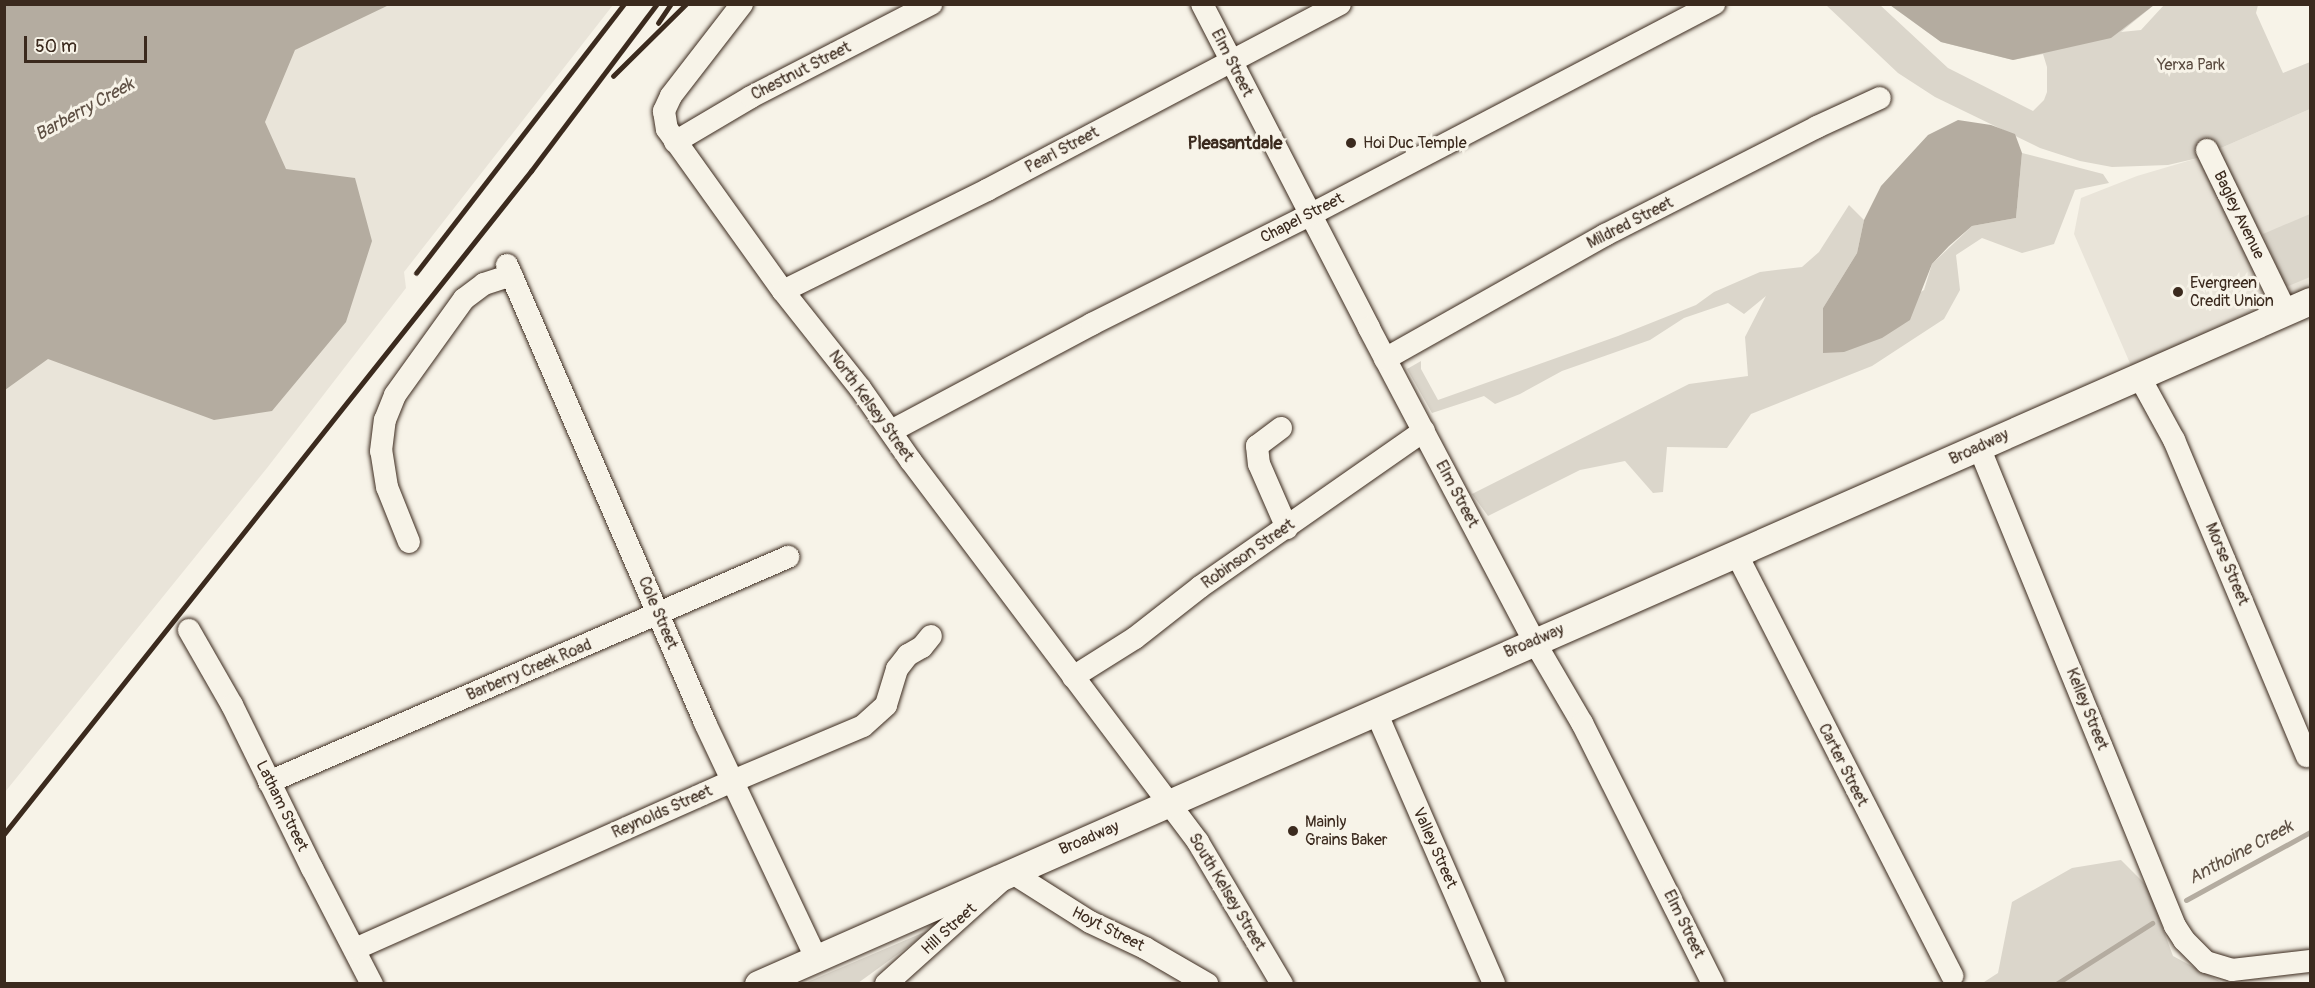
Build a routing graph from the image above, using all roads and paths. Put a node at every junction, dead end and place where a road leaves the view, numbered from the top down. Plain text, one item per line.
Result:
1 (742, 4) edge
2 (931, 4) edge
3 (1202, 4) edge
4 (1340, 4) edge
5 (1714, 4) edge
6 (1231, 61) junction
7 (1880, 98) dead end
8 (675, 142) junction
9 (2207, 150) dead end
10 (1312, 214) junction
11 (783, 291) junction
12 (2303, 309) edge
13 (1385, 359) junction
14 (2139, 376) junction
15 (1281, 428) dead end
16 (891, 431) junction
17 (1424, 431) junction
18 (1979, 447) junction
19 (1287, 528) junction
20 (409, 542) dead end
21 (1736, 553) junction
22 (788, 557) dead end
23 (657, 613) junction
24 (189, 630) dead end
25 (932, 636) dead end
26 (1534, 641) junction
27 (1073, 677) junction
28 (1376, 712) junction
29 (2307, 756) dead end
30 (733, 781) junction
31 (269, 782) junction
32 (1169, 803) junction
33 (1011, 873) junction
34 (355, 949) junction
35 (816, 958) junction
36 (2310, 961) edge
37 (1952, 976) dead end
38 (372, 984) edge
39 (758, 984) edge
40 (886, 984) edge
41 (1207, 984) edge
42 (1282, 984) edge
43 (1494, 984) edge
44 (1713, 984) edge

1 - 8 street, North Kelsey Street
2 - 8 street, Chestnut Street
3 - 6 street, Elm Street
4 - 6 street, Pearl Street
5 - 10 street, Chapel Street
6 - 10 street, Elm Street
6 - 11 street, Pearl Street
7 - 13 street, Mildred Street
8 - 11 street, North Kelsey Street
9 - 12 street, Bagley Avenue
10 - 13 street, Elm Street
10 - 16 street, Chapel Street
11 - 16 street, North Kelsey Street
12 - 14 main road, Broadway
13 - 17 street, Elm Street
14 - 18 main road, Broadway
14 - 29 street, Morse Street
15 - 19 street
16 - 27 street, North Kelsey Street
17 - 19 street, Robinson Street
17 - 26 street, Elm Street
18 - 21 main road, Broadway
18 - 36 street, Kelley Street
19 - 27 street, Robinson Street
20 - 23 street, Cole Street
21 - 26 main road, Broadway
21 - 37 street, Carter Street
22 - 23 street, Barberry Creek Road
23 - 30 street, Cole Street
23 - 31 street, Barberry Creek Road
24 - 31 street, Latham Street
25 - 30 street, Reynolds Street
26 - 28 main road, Broadway
26 - 44 street, Elm Street
27 - 32 street, North Kelsey Street
28 - 32 main road, Broadway
28 - 43 street, Valley Street
30 - 34 street, Reynolds Street
30 - 35 street, Cole Street
31 - 34 street, Latham Street
32 - 33 main road, Broadway
32 - 42 street, South Kelsey Street
33 - 35 main road, Broadway
33 - 40 street, Hill Street
33 - 41 street, Hoyt Street
34 - 38 street, Latham Street
35 - 39 main road, Broadway

